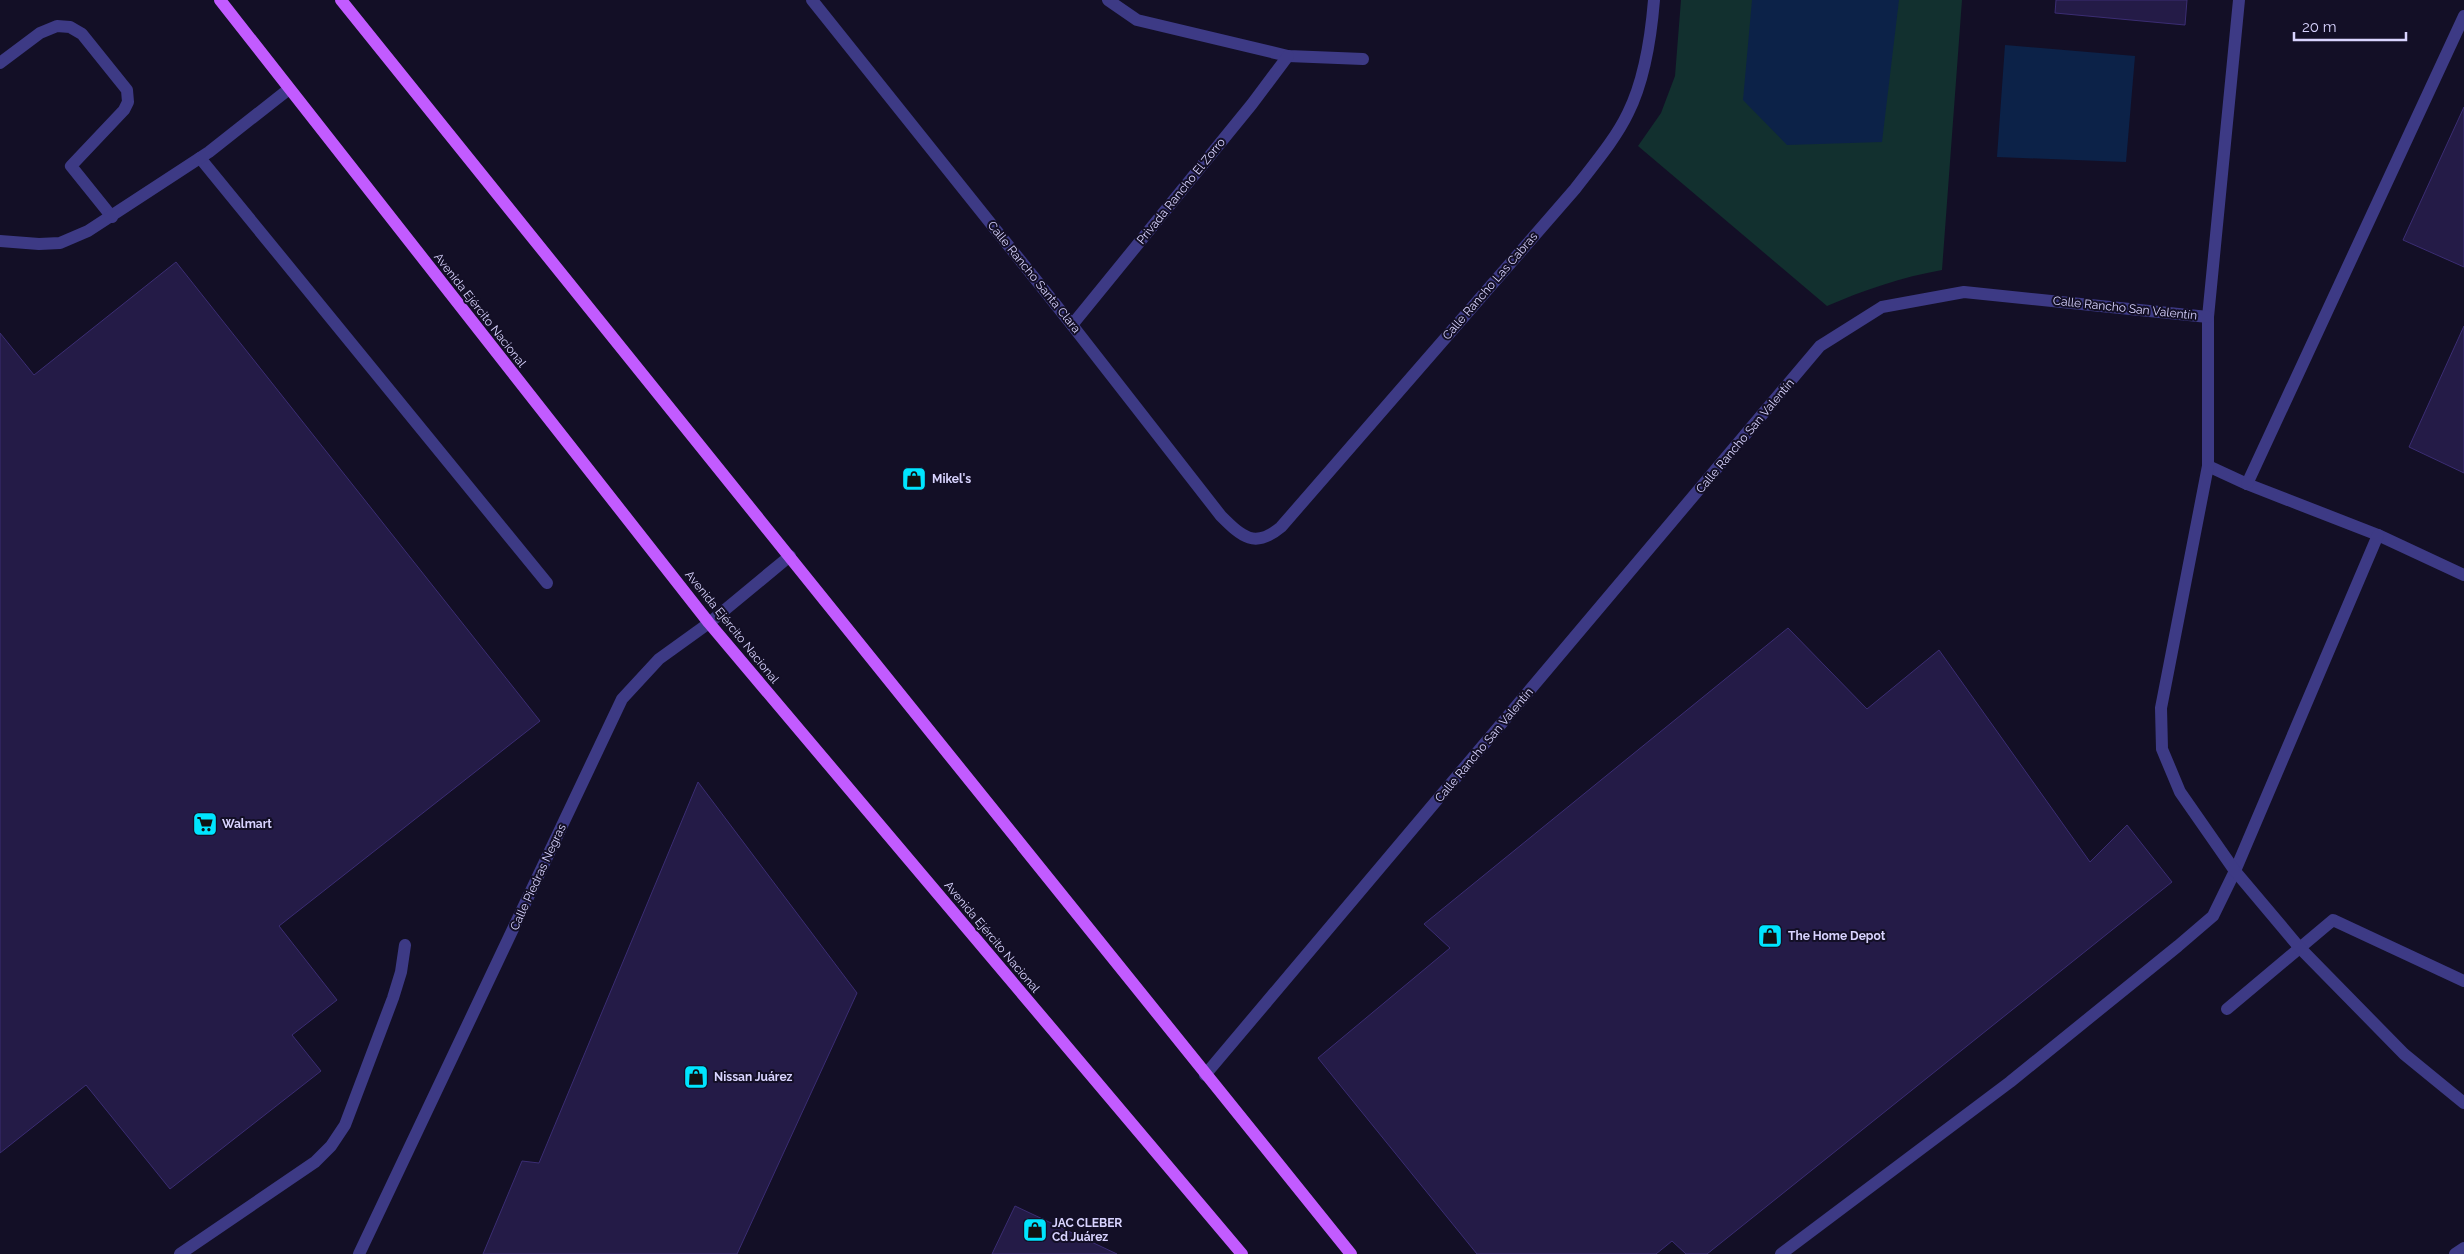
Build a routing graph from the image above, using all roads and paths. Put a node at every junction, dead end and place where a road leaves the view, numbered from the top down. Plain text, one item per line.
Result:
1 (220, 0) edge
2 (341, 0) edge
3 (812, 0) edge
4 (1108, 0) edge
5 (1654, 0) edge
6 (2239, 0) edge
7 (2464, 16) edge
8 (1288, 56) junction
9 (1363, 59) dead end
10 (0, 63) edge
11 (289, 89) junction
12 (200, 158) junction
13 (112, 217) junction
14 (0, 241) edge
15 (2208, 317) junction
16 (1072, 325) junction
17 (2208, 466) junction
18 (2247, 484) junction
19 (2378, 535) junction
20 (1264, 539) joint
21 (790, 556) junction
22 (2464, 575) edge
23 (547, 583) dead end
24 (709, 623) junction
25 (2235, 871) junction
26 (405, 946) dead end
27 (2300, 947) junction
28 (2464, 981) edge
29 (2227, 1009) dead end
30 (1205, 1075) junction
31 (2464, 1103) edge
32 (2464, 1248) edge
33 (180, 1254) edge
34 (359, 1254) edge
35 (1242, 1254) edge
36 (1351, 1254) edge
37 (1781, 1254) edge
38 (2455, 1254) edge

1 - 11 main road, Avenida Ejército Nacional
2 - 21 main road
3 - 16 street, Calle Rancho Santa Clara
4 - 8 street
5 - 20 street, Calle Rancho Las Cabras
6 - 15 street, Calle Rancho San Valentín
7 - 18 street
8 - 9 street
8 - 16 street, Privada Rancho El Zorro
10 - 13 street
11 - 12 street
11 - 24 main road, Avenida Ejército Nacional
12 - 13 street
12 - 23 street
13 - 14 street
15 - 17 street
15 - 30 street, Calle Rancho San Valentín
16 - 20 street, Calle Rancho Santa Clara
17 - 18 street
17 - 25 street
18 - 19 street
19 - 22 street
19 - 25 street
21 - 24 street, Calle Piedras Negras
21 - 30 main road
24 - 34 street, Calle Piedras Negras
24 - 35 main road, Avenida Ejército Nacional
25 - 27 street
25 - 37 street
26 - 33 street
27 - 28 street
27 - 29 street
27 - 31 street
30 - 36 main road
32 - 38 street

